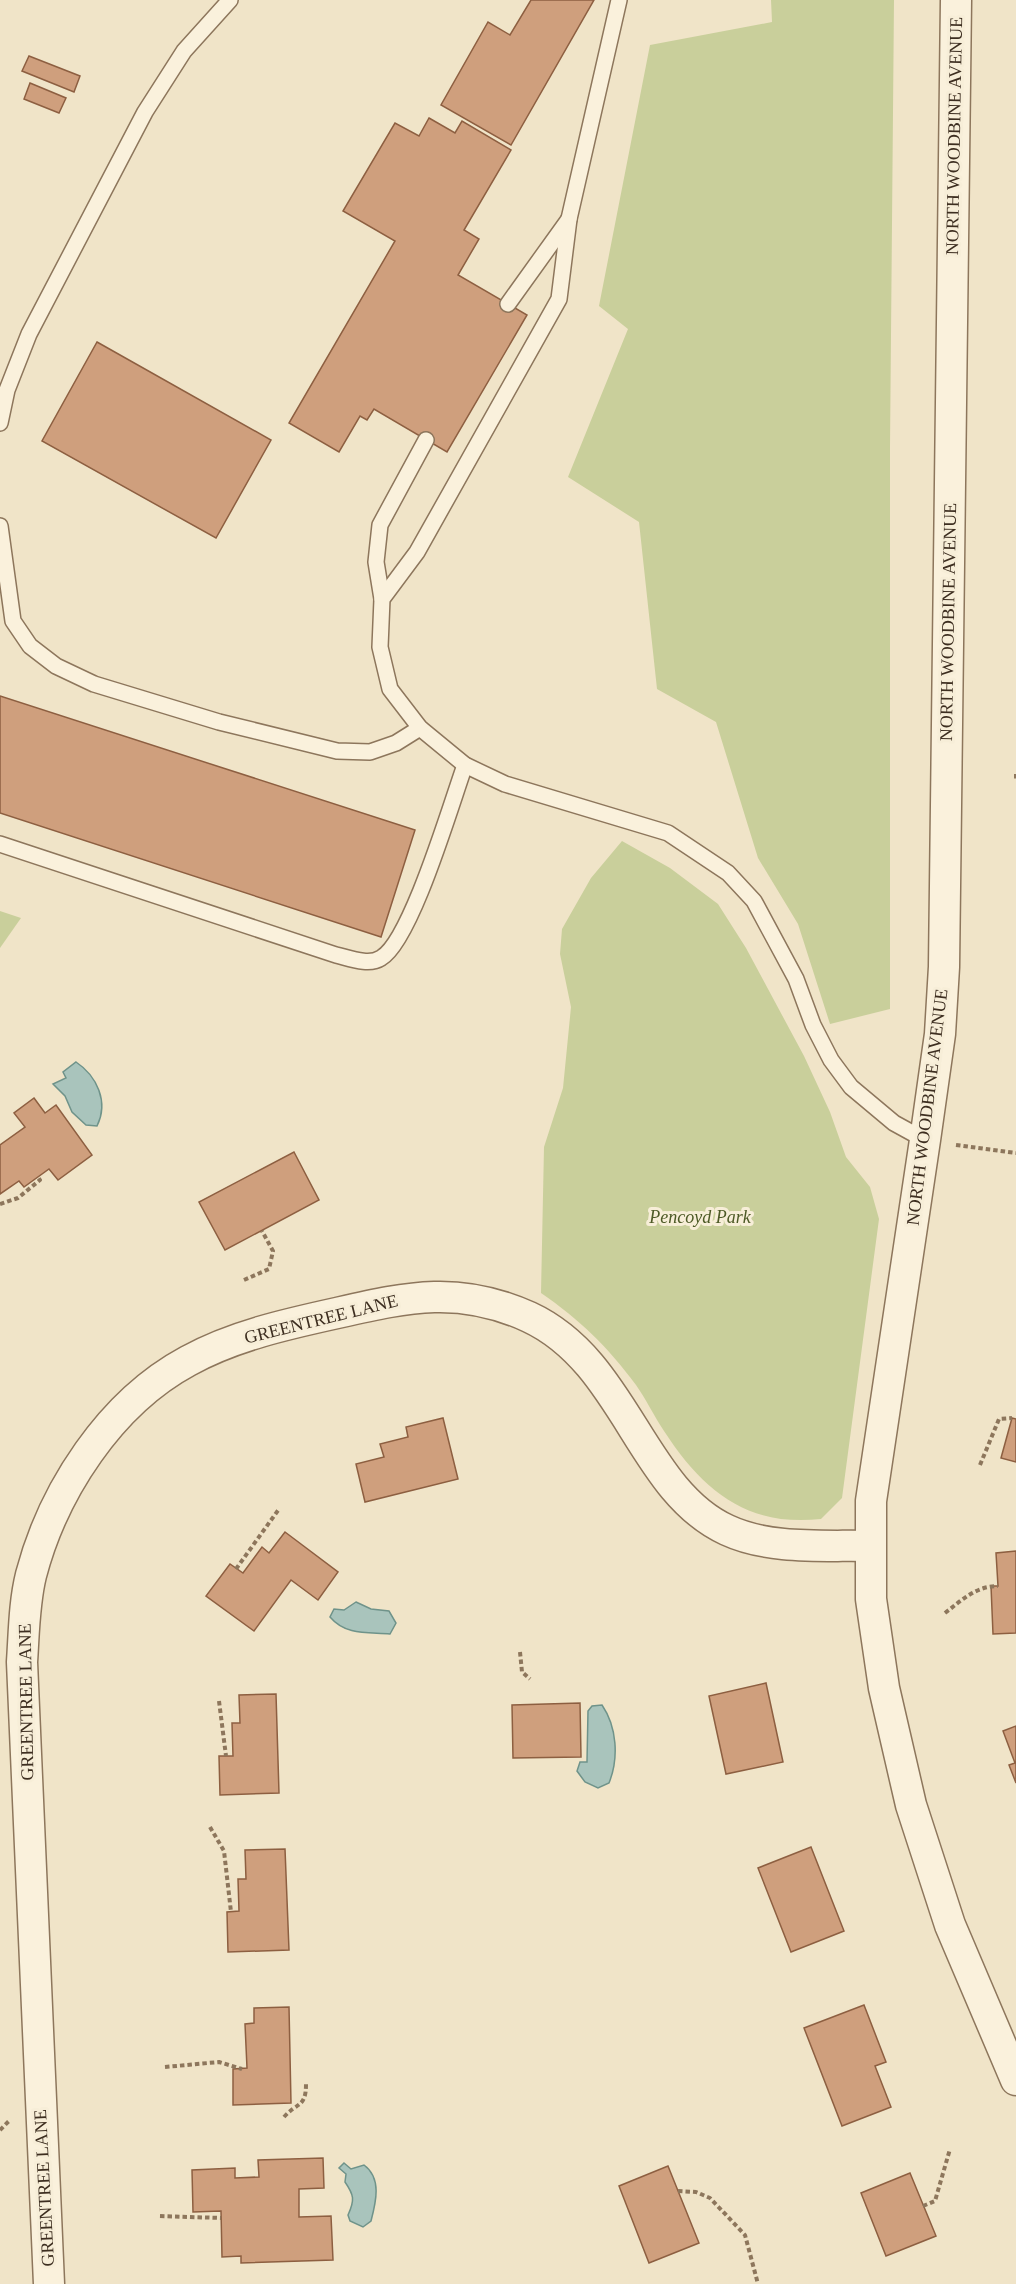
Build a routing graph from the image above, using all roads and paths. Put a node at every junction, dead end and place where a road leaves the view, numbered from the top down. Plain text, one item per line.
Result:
1 (230, 0) edge
2 (619, 0) edge
3 (956, 0) edge
4 (569, 219) junction
5 (508, 304) dead end
6 (0, 423) edge
7 (426, 440) dead end
8 (0, 526) edge
9 (4, 595) edge
10 (382, 599) junction
11 (420, 728) junction
12 (465, 765) junction
13 (1016, 774) edge
14 (1016, 780) edge
15 (0, 844) edge
16 (925, 1140) junction
17 (964, 1146) dead end
18 (1016, 1154) edge
19 (38, 1177) dead end
20 (0, 1204) edge
21 (262, 1231) dead end
22 (244, 1280) dead end
23 (1012, 1418) dead end
24 (980, 1465) dead end
25 (279, 1509) dead end
26 (870, 1546) junction
27 (236, 1569) dead end
28 (998, 1586) dead end
29 (945, 1613) dead end
30 (520, 1652) dead end
31 (530, 1679) dead end
32 (219, 1701) dead end
33 (226, 1756) dead end
34 (210, 1827) dead end
35 (231, 1912) dead end
36 (165, 2067) dead end
37 (242, 2069) dead end
38 (1016, 2080) edge
39 (306, 2084) dead end
40 (285, 2117) dead end
41 (950, 2149) dead end
42 (678, 2191) dead end
43 (923, 2206) dead end
44 (160, 2216) dead end
45 (221, 2218) dead end
46 (49, 2284) edge
47 (758, 2284) edge

1 - 6 lane
2 - 4 lane
3 - 16 street, NORTH WOODBINE AVENUE
4 - 5 lane
4 - 10 lane
7 - 10 lane
8 - 9 lane
9 - 11 lane
10 - 11 lane
11 - 12 lane
12 - 15 lane
12 - 16 lane
13 - 14 path
16 - 26 street, NORTH WOODBINE AVENUE
17 - 18 path
19 - 20 path
21 - 22 path
23 - 24 path
25 - 27 path
26 - 38 street, NORTH WOODBINE AVENUE
26 - 46 street, GREENTREE LANE
28 - 29 path
30 - 31 path
32 - 33 path
34 - 35 path
36 - 37 path
39 - 40 path
41 - 43 path
42 - 47 path
44 - 45 path

